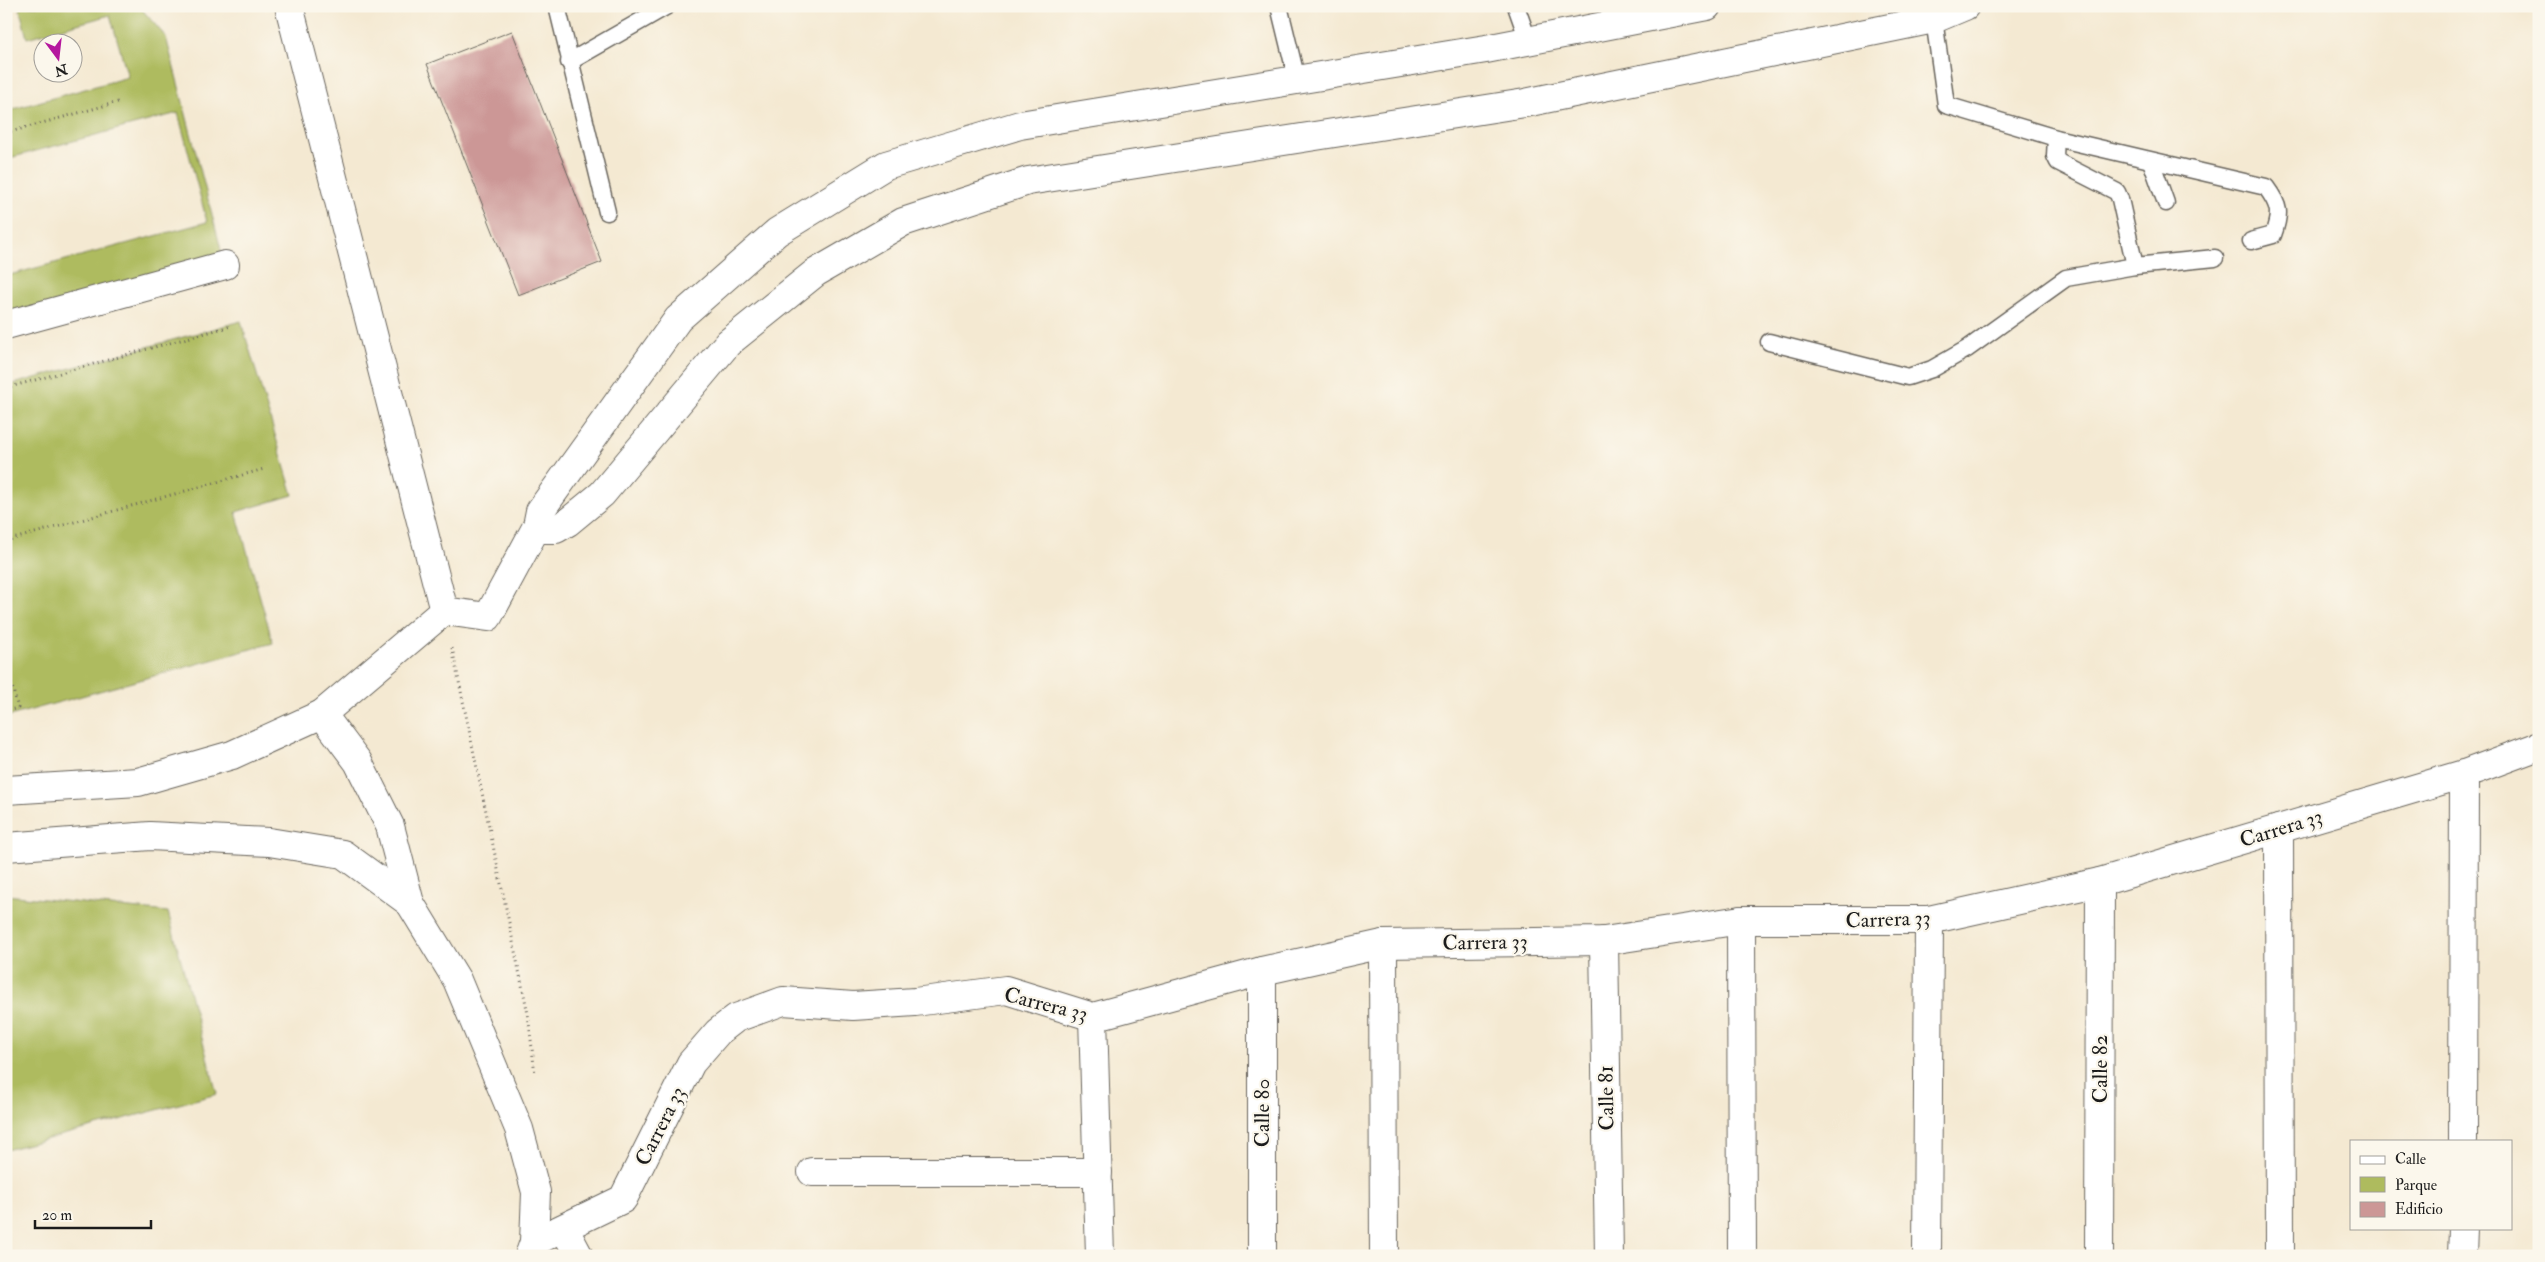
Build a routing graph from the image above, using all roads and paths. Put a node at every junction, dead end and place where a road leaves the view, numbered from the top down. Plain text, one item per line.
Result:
1 (289, 6) edge
2 (557, 6) edge
3 (667, 6) edge
4 (1279, 6) edge
5 (1516, 6) edge
6 (1707, 6) edge
7 (1965, 6) edge
8 (1932, 12) edge
9 (1528, 40) junction
10 (569, 62) junction
11 (1297, 80) junction
12 (118, 102) dead end
13 (6, 133) edge
14 (2056, 138) junction
15 (2151, 161) junction
16 (2166, 203) dead end
17 (607, 212) dead end
18 (2251, 241) dead end
19 (2215, 258) dead end
20 (225, 265) dead end
21 (2135, 266) junction
22 (6, 325) edge
23 (231, 326) dead end
24 (1769, 342) dead end
25 (6, 388) edge
26 (264, 469) dead end
27 (537, 526) junction
28 (6, 541) edge
29 (444, 612) junction
30 (6, 664) edge
31 (6, 711) edge
32 (322, 714) junction
33 (2539, 746) edge
34 (2464, 774) junction
35 (6, 790) edge
36 (2279, 829) junction
37 (6, 847) edge
38 (2100, 882) junction
39 (410, 903) junction
40 (1741, 920) junction
41 (1929, 920) junction
42 (1604, 941) junction
43 (1383, 944) junction
44 (1262, 971) junction
45 (1093, 1017) junction
46 (535, 1076) dead end
47 (2463, 1140) edge
48 (812, 1172) dead end
49 (1098, 1172) junction
50 (564, 1228) junction
51 (2462, 1230) edge
52 (532, 1249) edge
53 (579, 1256) edge
54 (1100, 1256) edge
55 (1262, 1256) edge
56 (1384, 1256) edge
57 (1609, 1256) edge
58 (1742, 1256) edge
59 (1928, 1256) edge
60 (2099, 1256) edge
61 (2280, 1256) edge
62 (2462, 1256) edge

1 - 29 street
2 - 10 lane
3 - 10 lane
4 - 11 lane
5 - 9 lane
6 - 9 street
7 - 8 street
8 - 14 lane
8 - 27 street
9 - 11 street
10 - 17 lane
11 - 27 street
12 - 13 path
14 - 15 lane
14 - 21 lane
15 - 16 lane
15 - 18 lane
19 - 21 lane
20 - 22 street
21 - 24 lane
23 - 25 path
26 - 28 path
27 - 29 street
29 - 32 street
29 - 46 path
30 - 31 path
32 - 35 street
32 - 39 street
33 - 34 street, Carrera 33
34 - 36 street, Carrera 33
34 - 47 street
36 - 38 street, Carrera 33
36 - 61 street
37 - 39 street
38 - 41 street, Carrera 33
38 - 60 street, Calle 82
39 - 52 street
40 - 41 street, Carrera 33
40 - 42 street, Carrera 33
40 - 58 street
41 - 59 street
42 - 43 street, Carrera 33
42 - 57 street, Calle 81
43 - 44 street, Carrera 33
43 - 56 street
44 - 45 street, Carrera 33
44 - 55 street, Calle 80
45 - 49 street
45 - 50 street, Carrera 33
48 - 49 street
49 - 54 street
50 - 52 street, Carrera 33
50 - 53 street
51 - 62 street

